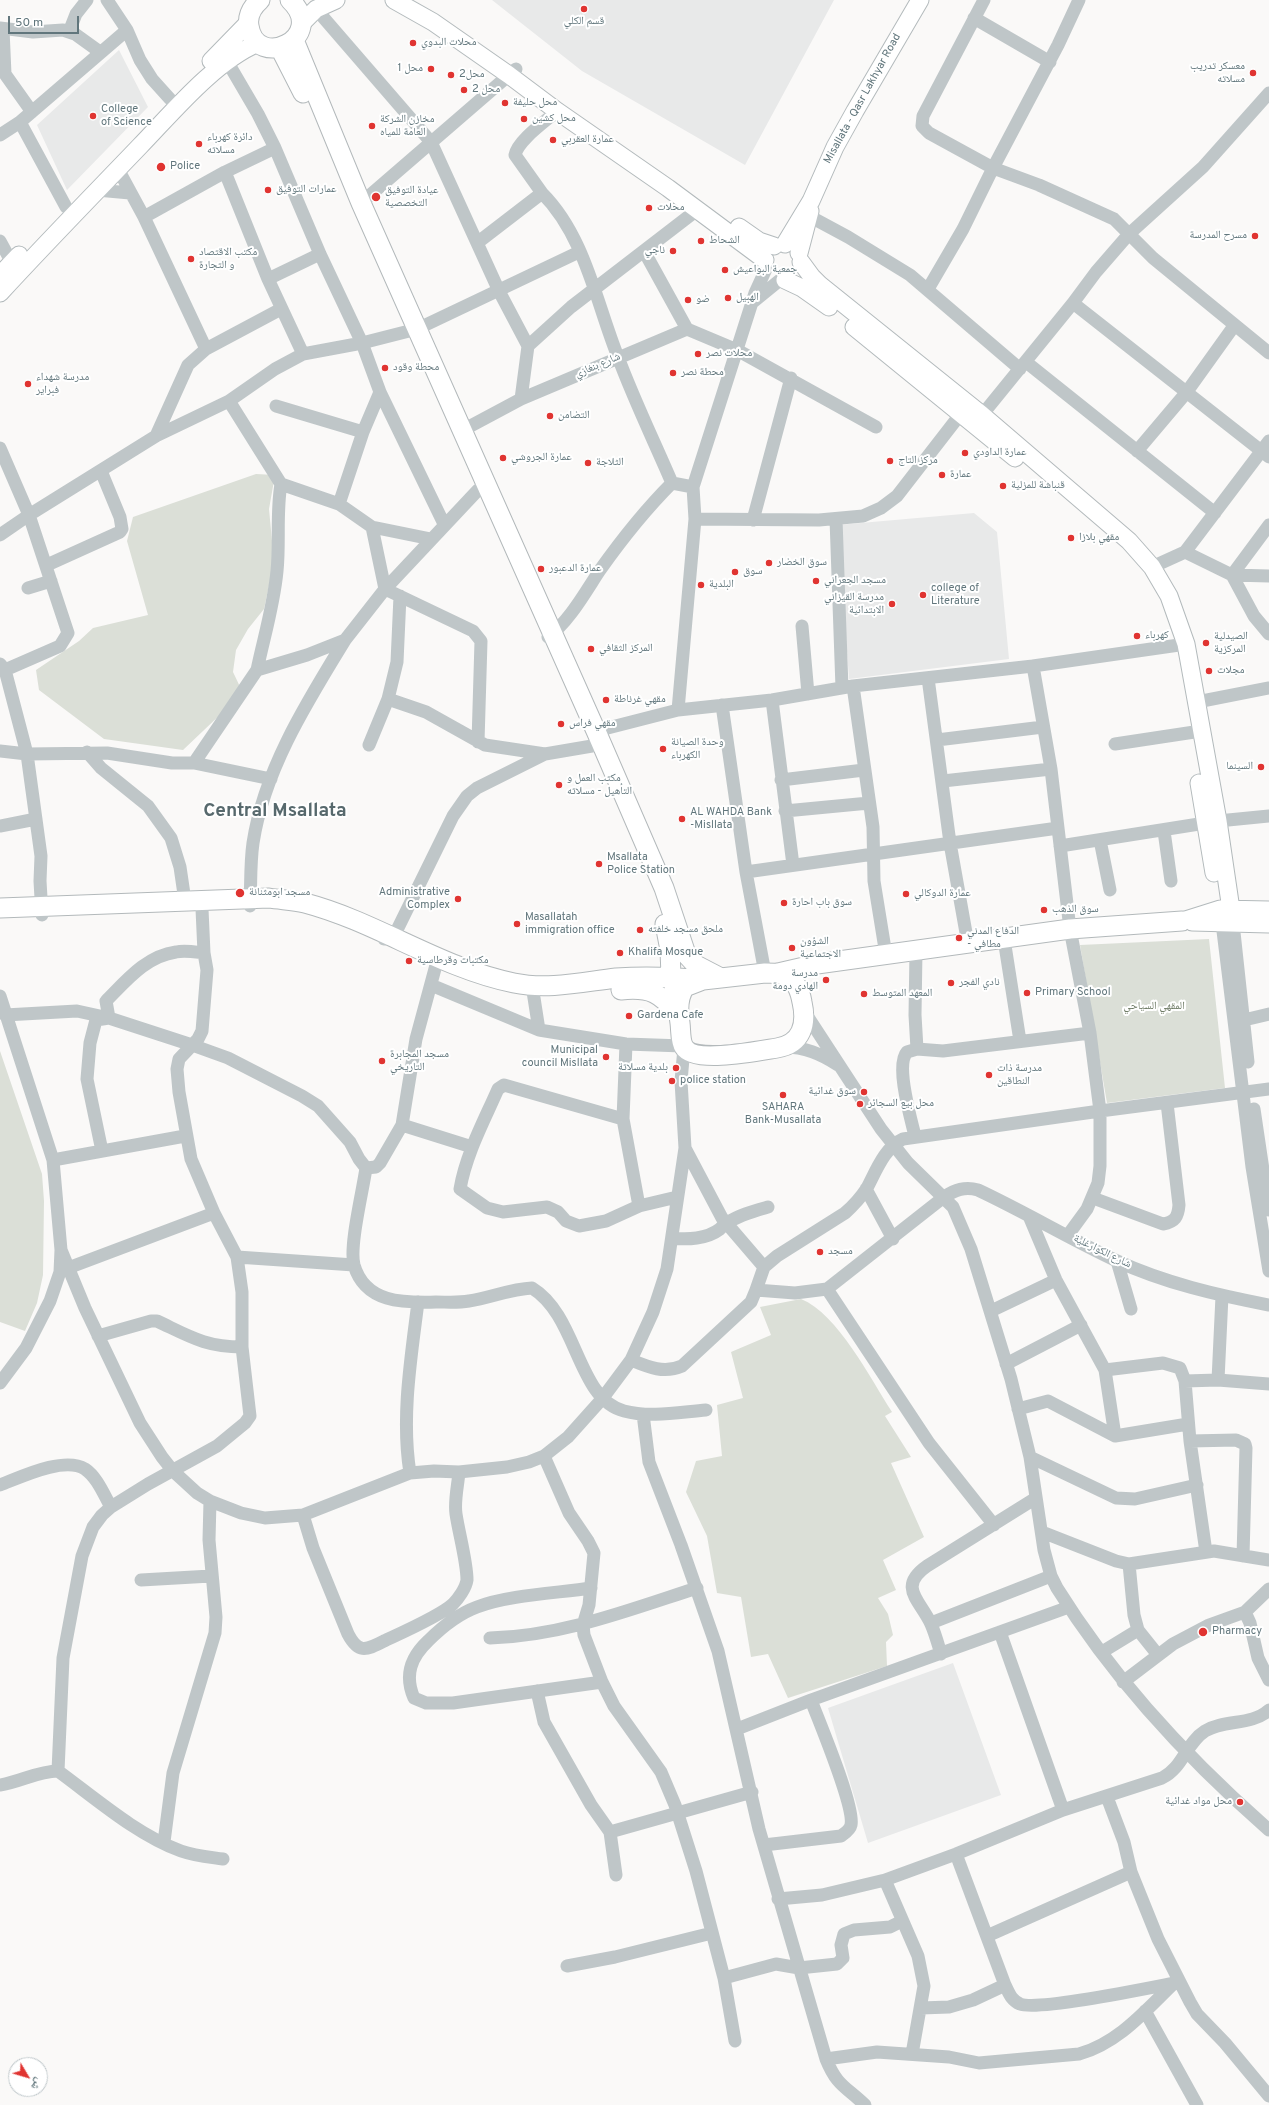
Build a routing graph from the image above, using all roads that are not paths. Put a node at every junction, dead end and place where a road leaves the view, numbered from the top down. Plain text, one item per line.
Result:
1 (87, 0) edge
2 (107, 0) edge
3 (336, 0) edge
4 (394, 0) edge
5 (414, 0) edge
6 (920, 0) edge
7 (984, 0) edge
8 (1079, 0) edge
9 (256, 2) edge
10 (302, 4) edge
11 (974, 18) junction
12 (248, 23) junction
13 (2, 29) edge
14 (127, 30) junction
15 (69, 32) junction
16 (292, 37) junction
17 (463, 37) junction
18 (258, 43) junction
19 (100, 52) junction
20 (227, 61) junction
21 (1050, 62) junction
22 (513, 72) junction
23 (1269, 93) edge
24 (170, 99) junction
25 (557, 111) junction
26 (32, 112) junction
27 (20, 122) junction
28 (0, 135) edge
29 (431, 142) junction
30 (275, 148) junction
31 (993, 168) junction
32 (118, 169) junction
33 (225, 172) junction
34 (671, 184) junction
35 (97, 190) junction
36 (130, 193) junction
37 (542, 193) junction
38 (361, 203) junction
39 (66, 207) junction
40 (810, 209) junction
41 (697, 210) junction
42 (144, 217) junction
43 (1129, 234) junction
44 (0, 241) edge
45 (477, 243) junction
46 (644, 251) junction
47 (579, 252) junction
48 (320, 254) junction
49 (782, 255) junction
50 (12, 263) junction
51 (0, 275) edge
52 (268, 279) junction
53 (783, 280) junction
54 (594, 289) junction
55 (928, 289) junction
56 (499, 291) junction
57 (0, 293) edge
58 (753, 302) junction
59 (1073, 303) junction
60 (281, 309) junction
61 (1234, 326) junction
62 (687, 329) junction
63 (413, 330) junction
64 (362, 343) junction
65 (528, 346) junction
66 (206, 349) junction
67 (737, 350) junction
68 (1269, 353) edge
69 (303, 354) junction
70 (618, 358) junction
71 (1023, 365) junction
72 (791, 378) junction
73 (380, 392) junction
74 (1186, 393) junction
75 (521, 399) junction
76 (229, 402) junction
77 (276, 406) dead end
78 (965, 409) junction
79 (982, 415) junction
80 (876, 427) dead end
81 (463, 430) junction
82 (363, 432) junction
83 (156, 436) junction
84 (1269, 441) edge
85 (0, 448) edge
86 (1137, 451) junction
87 (1265, 454) edge
88 (101, 471) junction
89 (672, 483) junction
90 (281, 484) junction
91 (693, 486) junction
92 (478, 490) junction
93 (339, 504) junction
94 (1215, 513) junction
95 (29, 515) junction
96 (695, 519) junction
97 (836, 519) junction
98 (754, 520) junction
99 (444, 524) junction
100 (1269, 525) edge
101 (372, 527) junction
102 (0, 535) edge
103 (430, 539) junction
104 (1185, 552) junction
105 (47, 565) junction
106 (1152, 567) junction
107 (1232, 575) junction
108 (1269, 576) edge
109 (51, 581) junction
110 (28, 588) dead end
111 (385, 589) junction
112 (400, 596) junction
113 (802, 626) dead end
114 (1269, 634) edge
115 (550, 636) junction
116 (345, 640) junction
117 (1182, 645) junction
118 (1033, 666) junction
119 (2, 667) edge
120 (257, 670) junction
121 (928, 678) junction
122 (847, 687) junction
123 (1269, 688) edge
124 (808, 694) junction
125 (388, 699) junction
126 (772, 700) junction
127 (1197, 702) junction
128 (722, 705) junction
129 (678, 710) junction
130 (1043, 727) junction
131 (1197, 732) junction
132 (594, 738) junction
133 (937, 740) junction
134 (478, 742) junction
135 (1115, 744) dead end
136 (369, 745) dead end
137 (0, 751) edge
138 (87, 752) junction
139 (27, 754) junction
140 (545, 754) junction
141 (194, 763) junction
142 (1051, 769) junction
143 (864, 770) junction
144 (270, 779) junction
145 (781, 780) junction
146 (943, 781) junction
147 (869, 803) junction
148 (624, 808) junction
149 (785, 811) junction
150 (1269, 816) edge
151 (36, 818) junction
152 (1211, 822) junction
153 (0, 826) edge
154 (1058, 828) junction
155 (1164, 831) junction
156 (1100, 840) junction
157 (950, 843) junction
158 (1060, 846) junction
159 (874, 855) junction
160 (793, 865) junction
161 (746, 872) junction
162 (1171, 880) dead end
163 (1110, 890) dead end
164 (185, 901) junction
165 (250, 902) junction
166 (0, 908) edge
167 (202, 909) junction
168 (42, 910) junction
169 (1269, 910) edge
170 (1226, 916) junction
171 (0, 917) edge
172 (1182, 921) joint
173 (1269, 924) edge
174 (1070, 929) junction
175 (385, 938) junction
176 (1004, 938) junction
177 (968, 944) junction
178 (916, 950) junction
179 (204, 953) junction
180 (886, 955) junction
181 (817, 964) junction
182 (436, 965) junction
183 (772, 973) junction
184 (671, 976) junction
185 (712, 979) junction
186 (431, 985) junction
187 (798, 988) junction
188 (533, 990) junction
189 (0, 996) edge
190 (679, 1008) junction
191 (804, 1012) junction
192 (5, 1014) junction
193 (1269, 1014) edge
194 (109, 1018) junction
195 (1244, 1020) junction
196 (539, 1030) junction
197 (1090, 1033) junction
198 (1020, 1041) junction
199 (626, 1044) junction
200 (192, 1045) junction
201 (684, 1047) junction
202 (784, 1047) junction
203 (917, 1049) junction
204 (840, 1066) junction
205 (1269, 1089) edge
206 (1247, 1092) junction
207 (1167, 1103) junction
208 (1100, 1111) junction
209 (623, 1119) junction
210 (402, 1125) junction
211 (186, 1136) junction
212 (915, 1136) junction
213 (893, 1145) junction
214 (472, 1147) junction
215 (685, 1148) junction
216 (102, 1151) junction
217 (53, 1160) junction
218 (1266, 1166) edge
219 (366, 1168) junction
220 (866, 1189) junction
221 (677, 1197) junction
222 (944, 1197) junction
223 (1093, 1198) junction
224 (639, 1206) junction
225 (768, 1207) dead end
226 (1269, 1210) edge
227 (214, 1213) junction
228 (1029, 1216) junction
229 (726, 1223) junction
230 (1068, 1235) junction
231 (672, 1238) junction
232 (892, 1239) junction
233 (61, 1250) junction
234 (237, 1257) junction
235 (1117, 1261) junction
236 (354, 1265) junction
237 (764, 1267) junction
238 (68, 1268) junction
239 (1269, 1271) edge
240 (1056, 1280) junction
241 (827, 1289) junction
242 (756, 1290) junction
243 (1222, 1296) junction
244 (418, 1302) junction
245 (1269, 1305) edge
246 (1131, 1309) dead end
247 (991, 1311) junction
248 (1081, 1325) junction
249 (98, 1336) junction
250 (242, 1347) junction
251 (631, 1360) junction
252 (1006, 1364) junction
253 (1105, 1370) junction
254 (1218, 1380) junction
255 (1185, 1381) junction
256 (0, 1383) edge
257 (1269, 1384) edge
258 (602, 1399) junction
259 (1018, 1409) junction
260 (706, 1410) dead end
261 (643, 1414) junction
262 (1188, 1424) junction
263 (1115, 1436) junction
264 (1190, 1441) junction
265 (544, 1456) junction
266 (1030, 1457) junction
267 (173, 1472) junction
268 (459, 1472) junction
269 (410, 1473) junction
270 (0, 1485) edge
271 (1197, 1486) junction
272 (1036, 1498) junction
273 (210, 1501) junction
274 (111, 1507) junction
275 (303, 1516) junction
276 (994, 1525) junction
277 (1042, 1532) junction
278 (1206, 1552) junction
279 (1243, 1556) junction
280 (1269, 1560) edge
281 (1129, 1564) junction
282 (211, 1576) junction
283 (1051, 1576) junction
284 (141, 1580) dead end
285 (591, 1588) junction
286 (697, 1588) junction
287 (1269, 1589) edge
288 (1069, 1607) junction
289 (1245, 1612) junction
290 (931, 1624) junction
291 (583, 1625) junction
292 (1138, 1630) junction
293 (1000, 1632) junction
294 (490, 1638) dead end
295 (1102, 1652) junction
296 (941, 1654) junction
297 (1158, 1655) junction
298 (1269, 1680) edge
299 (602, 1682) junction
300 (1122, 1682) junction
301 (537, 1691) junction
302 (811, 1700) junction
303 (1268, 1712) edge
304 (737, 1729) junction
305 (1187, 1751) junction
306 (58, 1771) junction
307 (0, 1785) edge
308 (752, 1792) junction
309 (1107, 1797) junction
310 (1063, 1810) junction
311 (677, 1813) junction
312 (1269, 1830) edge
313 (610, 1832) junction
314 (164, 1842) junction
315 (764, 1845) junction
316 (956, 1854) junction
317 (223, 1859) dead end
318 (1131, 1872) junction
319 (616, 1875) dead end
320 (885, 1880) junction
321 (778, 1899) junction
322 (902, 1921) junction
323 (712, 1933) junction
324 (987, 1936) junction
325 (567, 1966) dead end
326 (800, 1968) junction
327 (724, 1978) junction
328 (1176, 1983) junction
329 (1006, 1985) junction
330 (921, 2008) junction
331 (1145, 2011) junction
332 (735, 2041) dead end
333 (912, 2054) junction
334 (826, 2059) junction
335 (1269, 2096) edge
336 (865, 2105) edge
337 (1197, 2105) edge

1 - 15 street
2 - 14 street
3 - 10 main road
4 - 17 main road
5 - 17 main road
6 - 40 main road, Misallata - Qasr Lakhyar Road
7 - 11 street
8 - 21 street
9 - 12 highway
10 - 16 highway
10 - 29 street
11 - 21 street
11 - 31 street
12 - 18 highway
12 - 24 main road
13 - 15 street
13 - 26 street
14 - 19 street
14 - 24 street
15 - 19 street
16 - 18 highway
16 - 38 highway
16 - 63 highway
17 - 22 main road
18 - 20 main road
19 - 26 street
20 - 30 street
20 - 32 main road
21 - 31 street
22 - 25 main road
22 - 29 street
22 - 34 main road
23 - 43 street
24 - 39 main road
25 - 34 main road
25 - 37 street
26 - 27 street
27 - 28 street
27 - 39 street
29 - 38 street
29 - 45 street
30 - 33 street
30 - 48 street
31 - 43 street
31 - 55 street
32 - 35 main road
32 - 36 street
33 - 42 street
33 - 52 street
34 - 41 main road
34 - 49 main road
35 - 36 street
35 - 57 main road
36 - 42 street
37 - 45 street
37 - 47 street
38 - 63 highway
39 - 50 main road
40 - 49 main road, Misallata - Qasr Lakhyar Road
40 - 55 street
41 - 46 street
41 - 49 main road
42 - 66 street
43 - 59 street
43 - 61 street
44 - 50 street
45 - 56 street
46 - 54 street
46 - 62 street
47 - 54 street
47 - 56 street
48 - 52 street
48 - 64 street
49 - 53 main road
49 - 53 main road, Misallata - Qasr Lakhyar Road
49 - 58 street
49 - 78 main road
50 - 51 main road
52 - 60 street
53 - 58 street
53 - 78 main road
54 - 65 street
54 - 70 street
55 - 71 street
56 - 63 street
56 - 65 street
58 - 67 street
59 - 71 street
59 - 74 street
60 - 66 street
60 - 69 street
61 - 68 street
61 - 74 street
62 - 67 street
62 - 70 street, شارع بنغازي
63 - 64 street
63 - 81 highway
63 - 92 highway
64 - 69 street
64 - 73 street
65 - 75 street
66 - 83 street
67 - 72 street
67 - 91 street
69 - 76 street
70 - 75 street, شارع بنغازي
70 - 89 street
71 - 79 street
71 - 86 street
72 - 80 street
72 - 98 street
73 - 82 street
73 - 99 street
74 - 86 street
74 - 87 street
75 - 81 street, شارع بنغازي
76 - 83 street
76 - 90 street
77 - 82 street
78 - 79 main road
78 - 97 street
78 - 117 main road
79 - 106 main road
81 - 115 highway
82 - 93 street
83 - 88 street
84 - 87 street
85 - 95 street
86 - 94 street
87 - 94 street
88 - 95 street
88 - 105 street
89 - 91 street
89 - 115 street
90 - 93 street
90 - 120 street
91 - 96 street
92 - 99 street
92 - 115 highway
93 - 101 street
94 - 104 street
95 - 102 street
95 - 105 street
96 - 98 street
96 - 129 street
97 - 98 street
97 - 122 street
99 - 103 street
100 - 107 street
101 - 103 street
101 - 111 street
103 - 111 street
104 - 106 street
104 - 107 street
105 - 109 street
106 - 117 main road
107 - 108 street
107 - 114 street
109 - 110 street
109 - 119 street
111 - 112 street
111 - 116 street
112 - 125 street
112 - 134 street
113 - 124 street
115 - 132 highway
116 - 120 street
116 - 144 street
117 - 118 street
117 - 127 main road
117 - 131 main road
118 - 121 street
118 - 130 street
119 - 139 street
120 - 141 street
121 - 122 street
121 - 133 street
122 - 124 street
122 - 143 street
123 - 127 street
124 - 126 street
125 - 134 street
125 - 136 street
126 - 128 street
126 - 145 street
127 - 131 main road
128 - 129 street
128 - 161 street
129 - 132 street
130 - 133 street
130 - 142 street
131 - 135 street
131 - 152 main road
132 - 140 street
132 - 148 highway
133 - 146 street
134 - 140 street
137 - 139 street
138 - 139 street
138 - 141 street
138 - 164 street
139 - 151 street
140 - 175 street
141 - 144 street
142 - 146 street
142 - 154 street
143 - 145 street
143 - 147 street
144 - 165 street
145 - 149 street
146 - 157 street
147 - 149 street
147 - 159 street
148 - 184 highway
148 - 185 highway
149 - 160 street
150 - 152 street
151 - 153 street
151 - 168 street
152 - 155 street
152 - 170 main road
154 - 157 street
154 - 158 street
155 - 156 street
155 - 162 street
156 - 158 street
156 - 163 street
157 - 159 street
157 - 177 street
158 - 174 street
159 - 160 street
159 - 180 street
160 - 161 street
161 - 183 street
164 - 165 highway
164 - 168 highway
165 - 167 highway
165 - 175 highway
166 - 168 highway
167 - 168 highway
167 - 179 street
168 - 171 highway
169 - 170 main road
170 - 172 main road
170 - 173 main road
170 - 195 street
170 - 206 street
172 - 174 highway
174 - 176 highway
174 - 197 street
175 - 182 highway
175 - 188 highway
176 - 177 highway
176 - 198 street
177 - 178 highway
178 - 180 highway
178 - 203 street
179 - 194 street
179 - 200 street
180 - 181 highway
181 - 183 highway
181 - 187 highway
182 - 186 street
182 - 188 highway
183 - 185 highway
183 - 187 highway
184 - 185 highway
184 - 188 highway
184 - 190 highway
185 - 190 highway
186 - 196 street
186 - 210 street
187 - 191 highway
188 - 190 highway
188 - 196 street
189 - 192 street
190 - 201 highway
191 - 202 highway
191 - 204 street
192 - 194 street
192 - 217 street
193 - 195 street
194 - 200 street
194 - 216 street
195 - 206 street
196 - 199 street
197 - 198 street
197 - 208 street
198 - 203 street
199 - 201 street
199 - 209 street
200 - 211 street
200 - 219 street
201 - 202 highway
201 - 215 street
202 - 204 street
203 - 212 street
204 - 213 street
205 - 206 street
206 - 207 street
206 - 218 street
206 - 239 street
207 - 208 street
207 - 223 street
208 - 212 street
208 - 223 street
209 - 214 street
209 - 224 street
210 - 214 street
210 - 219 street
211 - 216 street
211 - 227 street
212 - 213 street
213 - 220 street
213 - 222 street
214 - 224 street
215 - 221 street
215 - 229 street
216 - 217 street
217 - 233 street
218 - 226 street
219 - 236 street
220 - 232 street
220 - 237 street
221 - 224 street
221 - 231 street
222 - 228 street, شارع الكوارغلية
222 - 232 street, شارع الكوارغلية
222 - 247 street
223 - 230 street
225 - 229 street
227 - 234 street
227 - 238 street
228 - 230 street, شارع الكوارغلية
228 - 240 street
229 - 231 street
229 - 237 street
230 - 235 street, شارع الكوارغلية
231 - 251 street
232 - 241 street, شارع الكوارغلية
233 - 238 street
233 - 256 street
234 - 236 street
234 - 250 street
235 - 243 street, شارع الكوارغلية
235 - 246 street
236 - 244 street
237 - 242 street
238 - 249 street
240 - 247 street
240 - 248 street
241 - 242 street
241 - 276 street
242 - 251 street
243 - 245 street, شارع الكوارغلية
243 - 254 street
244 - 258 street
244 - 269 street
247 - 252 street
248 - 252 street
248 - 253 street
249 - 250 street
249 - 267 street
250 - 267 street
251 - 258 street
252 - 259 street
253 - 255 street
253 - 263 street
254 - 255 street
254 - 257 street
255 - 262 street
258 - 261 street
258 - 265 street
259 - 263 street
259 - 266 street
260 - 261 street
261 - 286 street
262 - 263 street
262 - 264 street
264 - 271 street
264 - 279 street
265 - 268 street
265 - 285 street
266 - 271 street
266 - 272 street
267 - 273 street
267 - 274 street
268 - 269 street
268 - 275 street
269 - 275 street
270 - 274 street
271 - 278 street
272 - 276 street
272 - 277 street
273 - 275 street
273 - 282 street
274 - 306 street
276 - 290 street
277 - 281 street
277 - 283 street
278 - 279 street
278 - 281 street
279 - 280 street
281 - 292 street
282 - 284 street
282 - 314 street
283 - 288 street
283 - 290 street
285 - 291 street
285 - 301 street
286 - 291 street
286 - 304 street
287 - 289 street
288 - 293 street
288 - 295 street
289 - 297 street
289 - 298 street
290 - 296 street
291 - 294 street
291 - 299 street
292 - 295 street
292 - 297 street
293 - 296 street
293 - 310 street
295 - 300 street
296 - 302 street
297 - 300 street
299 - 301 street
299 - 311 street
300 - 305 street
301 - 313 street
302 - 304 street
302 - 315 street
303 - 305 street
304 - 308 street
305 - 309 street
305 - 312 street
306 - 307 street
306 - 314 street
308 - 311 street
308 - 315 street
309 - 310 street
309 - 318 street
310 - 316 street
311 - 313 street
311 - 323 street
313 - 319 street
314 - 317 street
315 - 321 street
316 - 320 street
316 - 324 street
318 - 324 street
318 - 328 street
320 - 321 street
320 - 322 street
321 - 326 street
322 - 326 street
322 - 330 street
323 - 325 street
323 - 327 street
324 - 329 street
326 - 327 street
326 - 334 street
327 - 332 street
328 - 329 street
328 - 331 street
328 - 335 street
329 - 330 street
330 - 333 street
331 - 333 street
331 - 337 street
333 - 334 street
334 - 336 street

